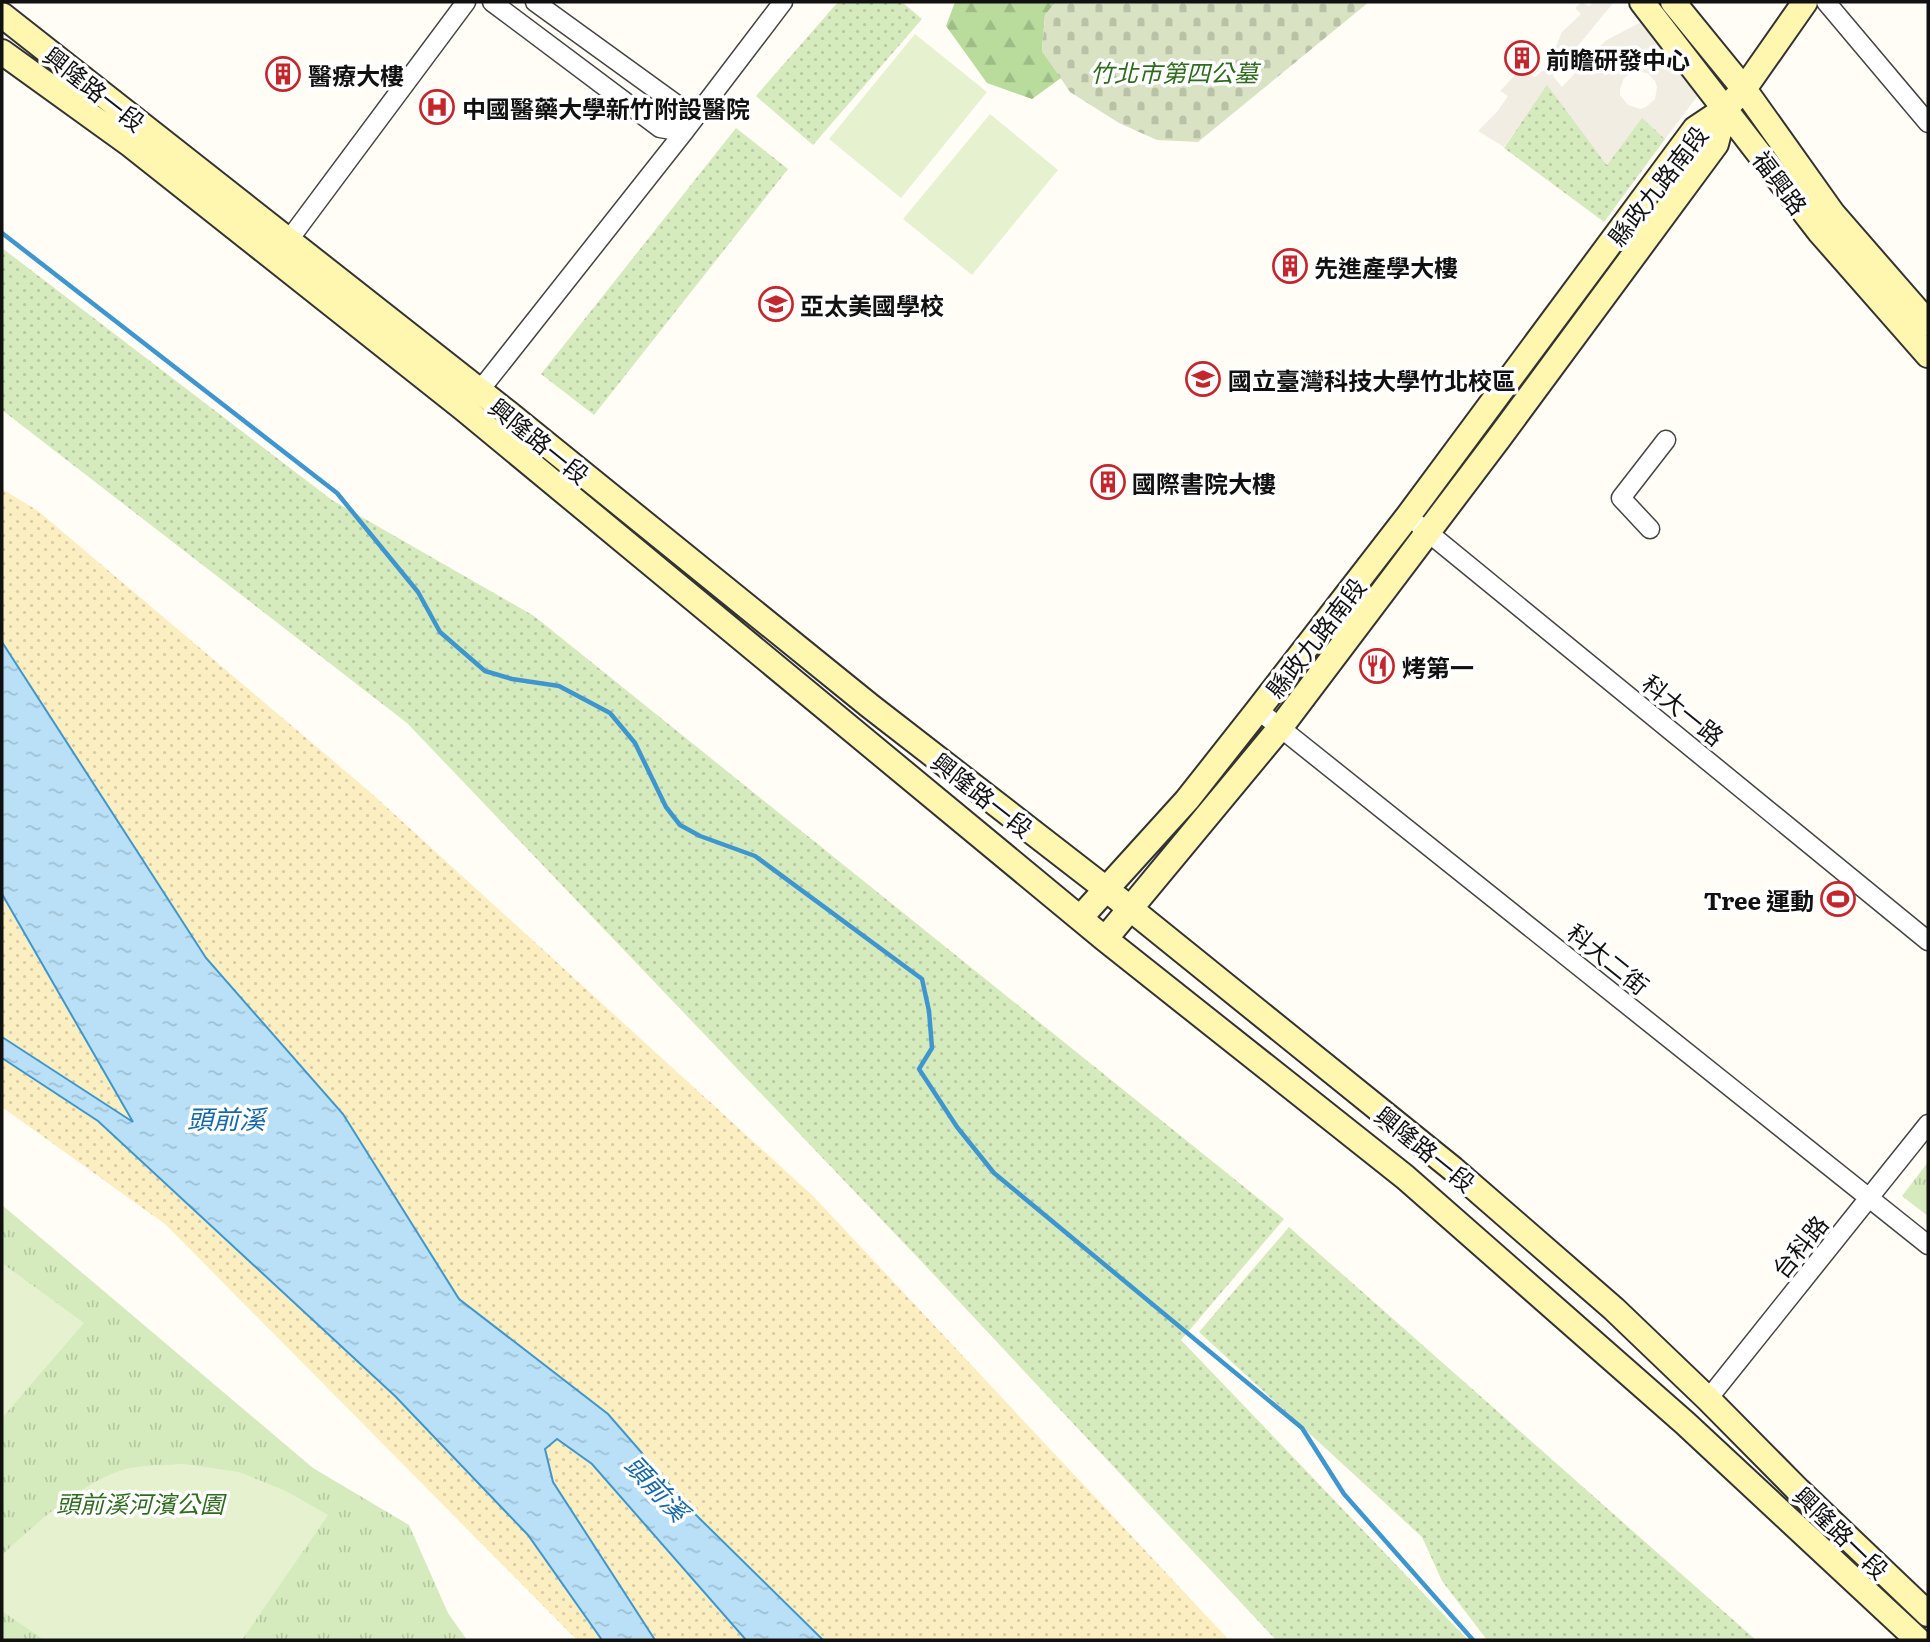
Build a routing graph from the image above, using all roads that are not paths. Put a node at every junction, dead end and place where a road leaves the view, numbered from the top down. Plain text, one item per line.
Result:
1 (466, 2) edge
2 (492, 2) edge
3 (535, 2) edge
4 (783, 2) edge
5 (1642, 2) edge
6 (1673, 2) edge
7 (1805, 2) edge
8 (1826, 2) edge
9 (2, 15) edge
10 (2, 52) edge
11 (1744, 89) junction
12 (1725, 109) junction
13 (1928, 123) edge
14 (684, 132) junction
15 (288, 241) junction
16 (1928, 323) edge
17 (1928, 355) edge
18 (470, 399) junction
19 (1666, 440) dead end
20 (1418, 524) junction
21 (1650, 528) dead end
22 (1258, 710) junction
23 (1280, 728) junction
24 (1106, 888) junction
25 (1129, 909) junction
26 (1080, 918) junction
27 (1105, 939) junction
28 (1928, 941) edge
29 (1928, 1124) edge
30 (1869, 1198) junction
31 (1928, 1245) edge
32 (1708, 1399) junction
33 (1928, 1614) edge
34 (1918, 1640) edge

1 - 15 street
2 - 14 street
3 - 14 street
4 - 14 street
5 - 12 street, 福興路
6 - 11 street, 福興路
7 - 11 street, 縣政九路南段
8 - 13 street
9 - 15 street, 興隆路一段
10 - 18 street, 興隆路一段
11 - 12 street, 縣政九路南段
11 - 16 street, 福興路
12 - 17 street, 福興路
12 - 20 street, 縣政九路南段
14 - 18 street
15 - 18 street, 興隆路一段
18 - 24 street, 興隆路一段
18 - 26 street, 興隆路一段
19 - 21 street
20 - 22 street, 縣政九路南段
20 - 23 street, 縣政九路南段
20 - 28 street, 科大一路
22 - 23 street, 科大二街
22 - 24 street, 縣政九路南段
23 - 25 street, 縣政九路南段
23 - 30 street, 科大二街
24 - 25 street, 興隆路一段
24 - 26 street, 縣政九路南段
25 - 27 street, 縣政九路南段
25 - 32 street, 興隆路一段
26 - 27 street, 興隆路一段
27 - 34 street, 興隆路一段
29 - 30 street, 台科路
30 - 31 street, 科大二街
30 - 32 street, 台科路
32 - 33 street, 興隆路一段

